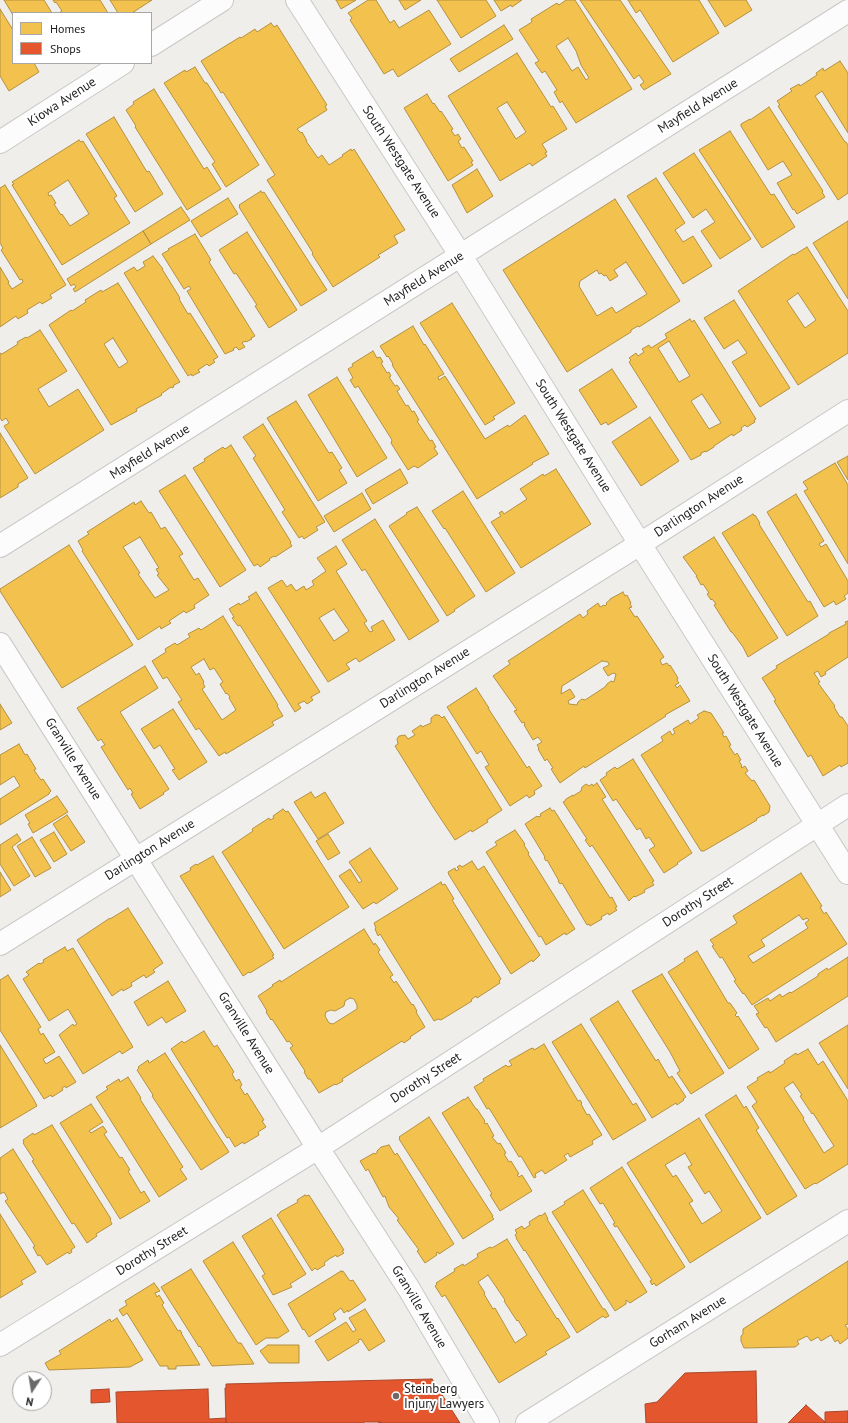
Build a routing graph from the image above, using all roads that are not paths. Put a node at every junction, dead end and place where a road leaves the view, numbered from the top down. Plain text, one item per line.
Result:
1 (222, 0) edge
2 (297, 0) edge
3 (848, 11) edge
4 (152, 44) edge
5 (121, 64) edge
6 (0, 142) edge
7 (461, 256) junction
8 (848, 411) edge
9 (640, 544) junction
10 (0, 546) edge
11 (0, 644) edge
12 (848, 805) edge
13 (817, 824) junction
14 (136, 859) junction
15 (848, 873) edge
16 (0, 944) edge
17 (318, 1148) junction
18 (848, 1221) edge
19 (0, 1345) edge
20 (488, 1423) edge
21 (527, 1423) edge

1 - 4 street
2 - 7 street, South Westgate Avenue
3 - 7 street, Mayfield Avenue
5 - 6 street, Kiowa Avenue
7 - 9 street, South Westgate Avenue
7 - 10 street, Mayfield Avenue
8 - 9 street, Darlington Avenue
9 - 13 street, South Westgate Avenue
9 - 14 street, Darlington Avenue
11 - 14 street, Granville Avenue
12 - 13 street, Dorothy Street
13 - 15 street, South Westgate Avenue
13 - 17 street, Dorothy Street
14 - 16 street, Darlington Avenue
14 - 17 street, Granville Avenue
17 - 19 street, Dorothy Street
17 - 20 street, Granville Avenue
18 - 21 street, Gorham Avenue

